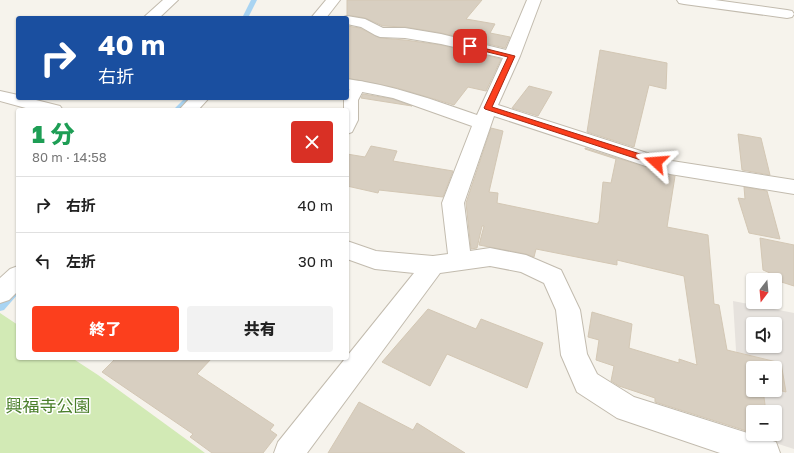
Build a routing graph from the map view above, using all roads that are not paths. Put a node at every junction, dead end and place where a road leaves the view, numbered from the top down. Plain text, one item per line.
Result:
1 (171, 0) edge
2 (333, 0) edge
3 (534, 0) edge
4 (684, 0) edge
5 (781, 0) edge
6 (152, 16) edge
7 (324, 16) edge
8 (349, 20) edge
9 (512, 56) junction
10 (353, 84) edge
11 (0, 96) edge
12 (16, 99) edge
13 (22, 100) edge
14 (198, 100) edge
15 (49, 105) edge
16 (190, 108) edge
17 (485, 115) junction
18 (349, 123) edge
19 (794, 187) edge
20 (349, 251) edge
21 (460, 260) junction
22 (433, 265) junction
23 (16, 278) edge
24 (0, 294) edge
25 (288, 453) edge
26 (765, 453) edge

1 - 6 street
2 - 7 street
3 - 9 street
4 - 5 street
8 - 9 street
9 - 17 street
10 - 17 street
10 - 18 lane
11 - 12 street
13 - 15 street
14 - 16 street
17 - 19 street
17 - 21 street
20 - 22 street
21 - 22 street
21 - 26 street
22 - 25 street
23 - 24 street

